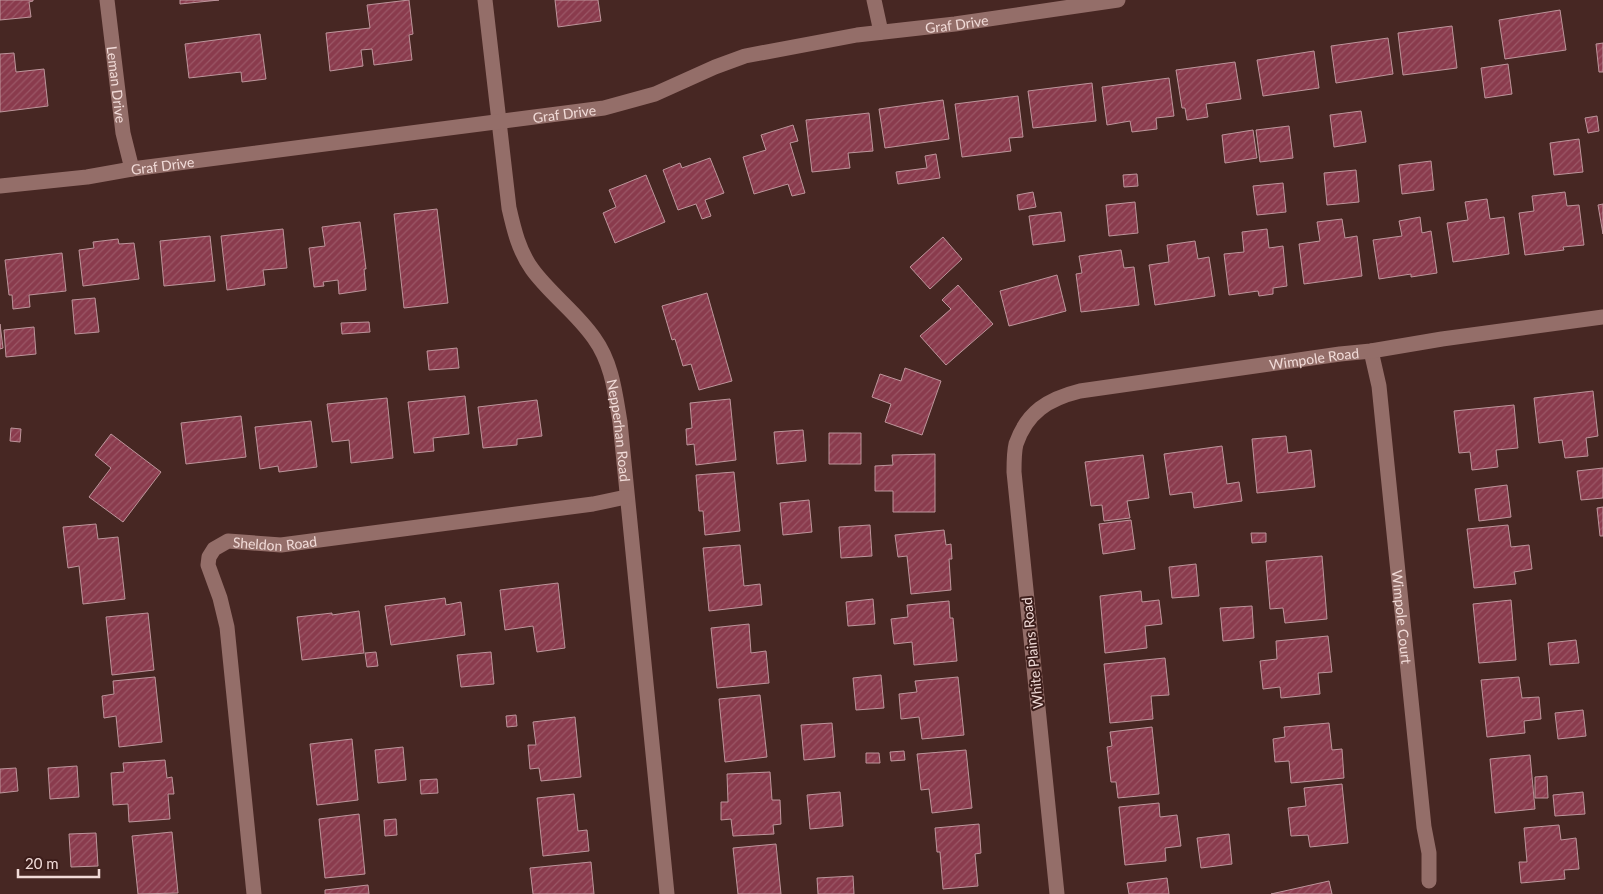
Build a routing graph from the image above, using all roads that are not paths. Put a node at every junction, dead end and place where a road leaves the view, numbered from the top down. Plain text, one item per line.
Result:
1 (107, 0) edge
2 (485, 0) edge
3 (874, 0) edge
4 (1118, 0) edge
5 (881, 32) junction
6 (498, 121) junction
7 (132, 169) junction
8 (0, 186) edge
9 (1603, 317) edge
10 (1371, 351) junction
11 (1031, 416) joint
12 (626, 497) junction
13 (1429, 881) dead end
14 (254, 894) edge
15 (667, 894) edge
16 (1057, 894) edge

1 - 7 street, Leman Drive
2 - 6 street, Nepperhan Road
3 - 5 street
4 - 5 street, Graf Drive
5 - 6 street, Graf Drive
6 - 7 street, Graf Drive
6 - 12 street, Nepperhan Road
7 - 8 street, Graf Drive
9 - 10 street, Wimpole Road
10 - 11 street, Wimpole Road
10 - 13 street, Wimpole Court
11 - 16 street, White Plains Road
12 - 14 street, Sheldon Road
12 - 15 street, Nepperhan Road

